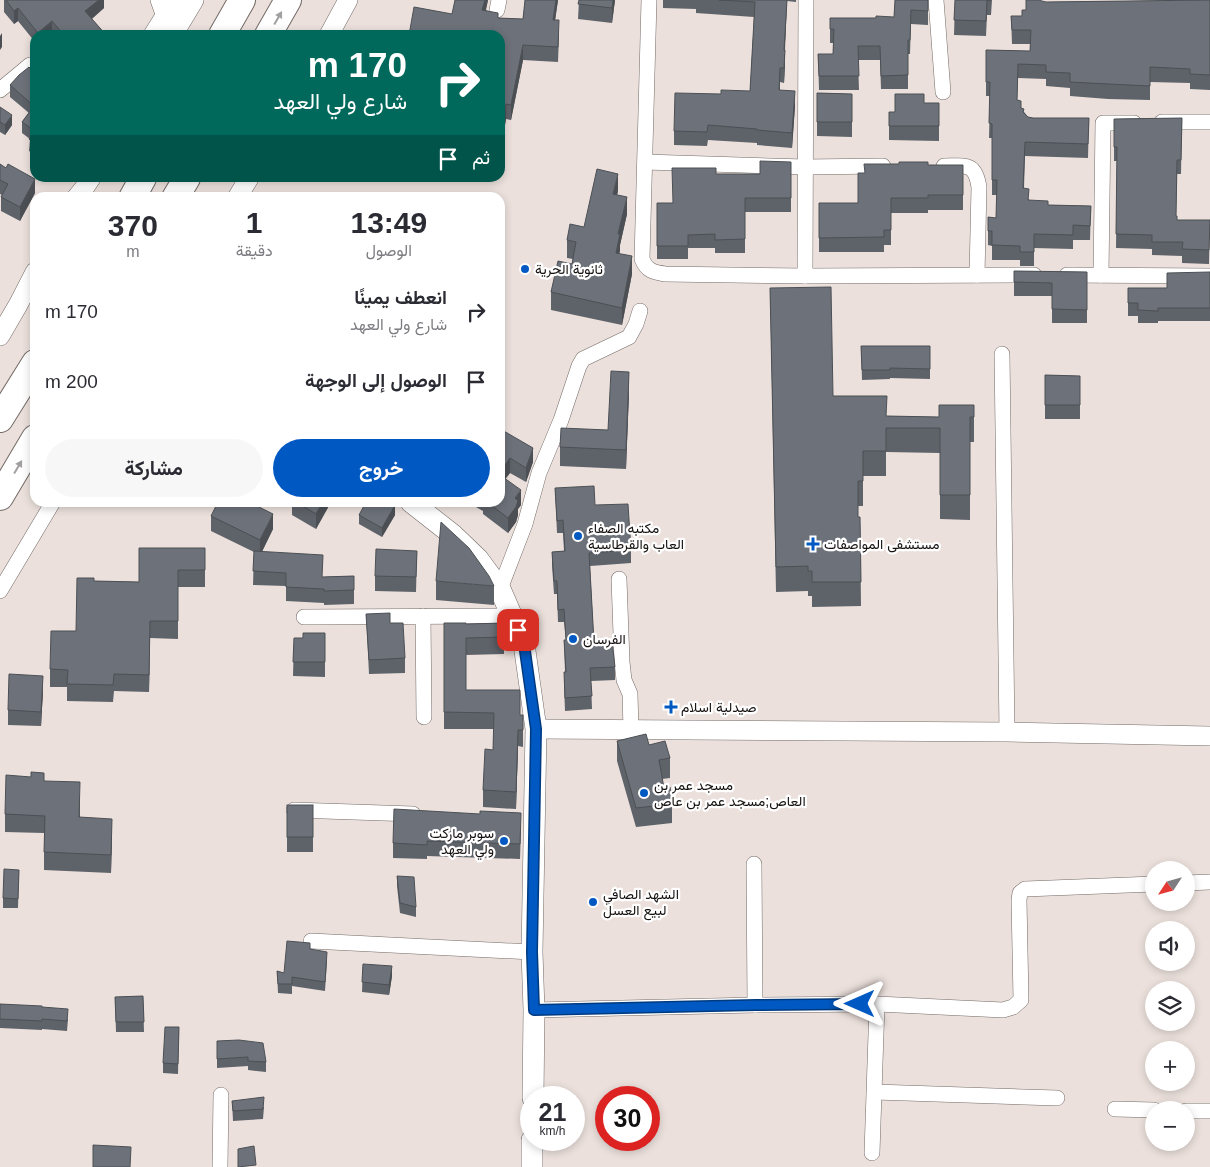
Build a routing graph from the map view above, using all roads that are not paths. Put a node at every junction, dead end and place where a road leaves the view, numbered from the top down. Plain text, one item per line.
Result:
1 (175, 0) edge
2 (194, 0) edge
3 (242, 0) edge
4 (288, 0) edge
5 (348, 0) edge
6 (650, 0) edge
7 (806, 0) edge
8 (936, 0) edge
9 (168, 20) edge
10 (158, 30) edge
11 (225, 30) edge
12 (271, 30) edge
13 (332, 30) edge
14 (30, 65) edge
15 (0, 90) edge
16 (943, 92) dead end
17 (1210, 122) edge
18 (1086, 123) edge
19 (1103, 123) junction
20 (645, 162) junction
21 (892, 166) edge
22 (931, 166) edge
23 (804, 167) junction
24 (88, 182) edge
25 (80, 192) edge
26 (977, 275) junction
27 (1101, 275) junction
28 (805, 276) junction
29 (1210, 276) edge
30 (30, 282) edge
31 (640, 310) dead end
32 (0, 336) edge
33 (1002, 354) dead end
34 (30, 371) edge
35 (2, 414) edge
36 (30, 446) edge
37 (0, 497) edge
38 (50, 507) edge
39 (417, 507) edge
40 (619, 579) dead end
41 (500, 588) junction
42 (0, 591) edge
43 (423, 616) junction
44 (512, 616) junction
45 (304, 617) dead end
46 (424, 717) dead end
47 (536, 729) junction
48 (631, 730) junction
49 (1007, 732) junction
50 (1210, 736) edge
51 (292, 810) edge
52 (431, 815) edge
53 (754, 864) dead end
54 (1210, 882) edge
55 (1195, 883) edge
56 (1145, 884) edge
57 (311, 942) edge
58 (532, 952) junction
59 (877, 1004) junction
60 (756, 1005) junction
61 (534, 1010) junction
62 (533, 1086) edge
63 (875, 1092) junction
64 (221, 1095) dead end
65 (1057, 1098) dead end
66 (1115, 1109) dead end
67 (1145, 1110) edge
68 (1195, 1111) edge
69 (1210, 1111) edge
70 (532, 1151) edge
71 (872, 1153) dead end
72 (220, 1167) edge
73 (532, 1167) edge

1 - 9 street
2 - 9 street
3 - 11 highway
12 -> 4 highway
5 - 13 street
6 - 20 street
7 - 23 street
8 - 16 street
9 - 10 street
14 - 15 street
17 - 19 street
18 - 19 street
19 - 27 street
20 - 23 street
20 - 28 street
21 - 23 street
22 - 26 street
23 - 28 street
24 - 25 street
26 - 27 street
26 - 28 street
27 - 29 street
30 - 32 street
31 - 41 street
33 - 49 street
34 - 35 highway
37 -> 36 highway
38 - 42 street
39 - 41 main road
40 - 48 street
41 - 44 main road
43 - 44 street
43 - 45 street
43 - 46 street
44 - 47 main road
47 - 48 street
47 - 58 main road
48 - 49 street
49 - 50 street
51 - 52 street
53 - 60 street
54 - 55 street
56 - 59 street
57 - 58 street
58 - 61 main road
59 - 60 street
59 - 63 street
60 - 61 street
61 - 62 main road
63 - 65 street
63 - 71 street
64 - 72 street
66 - 67 street
68 - 69 street
70 - 73 main road

